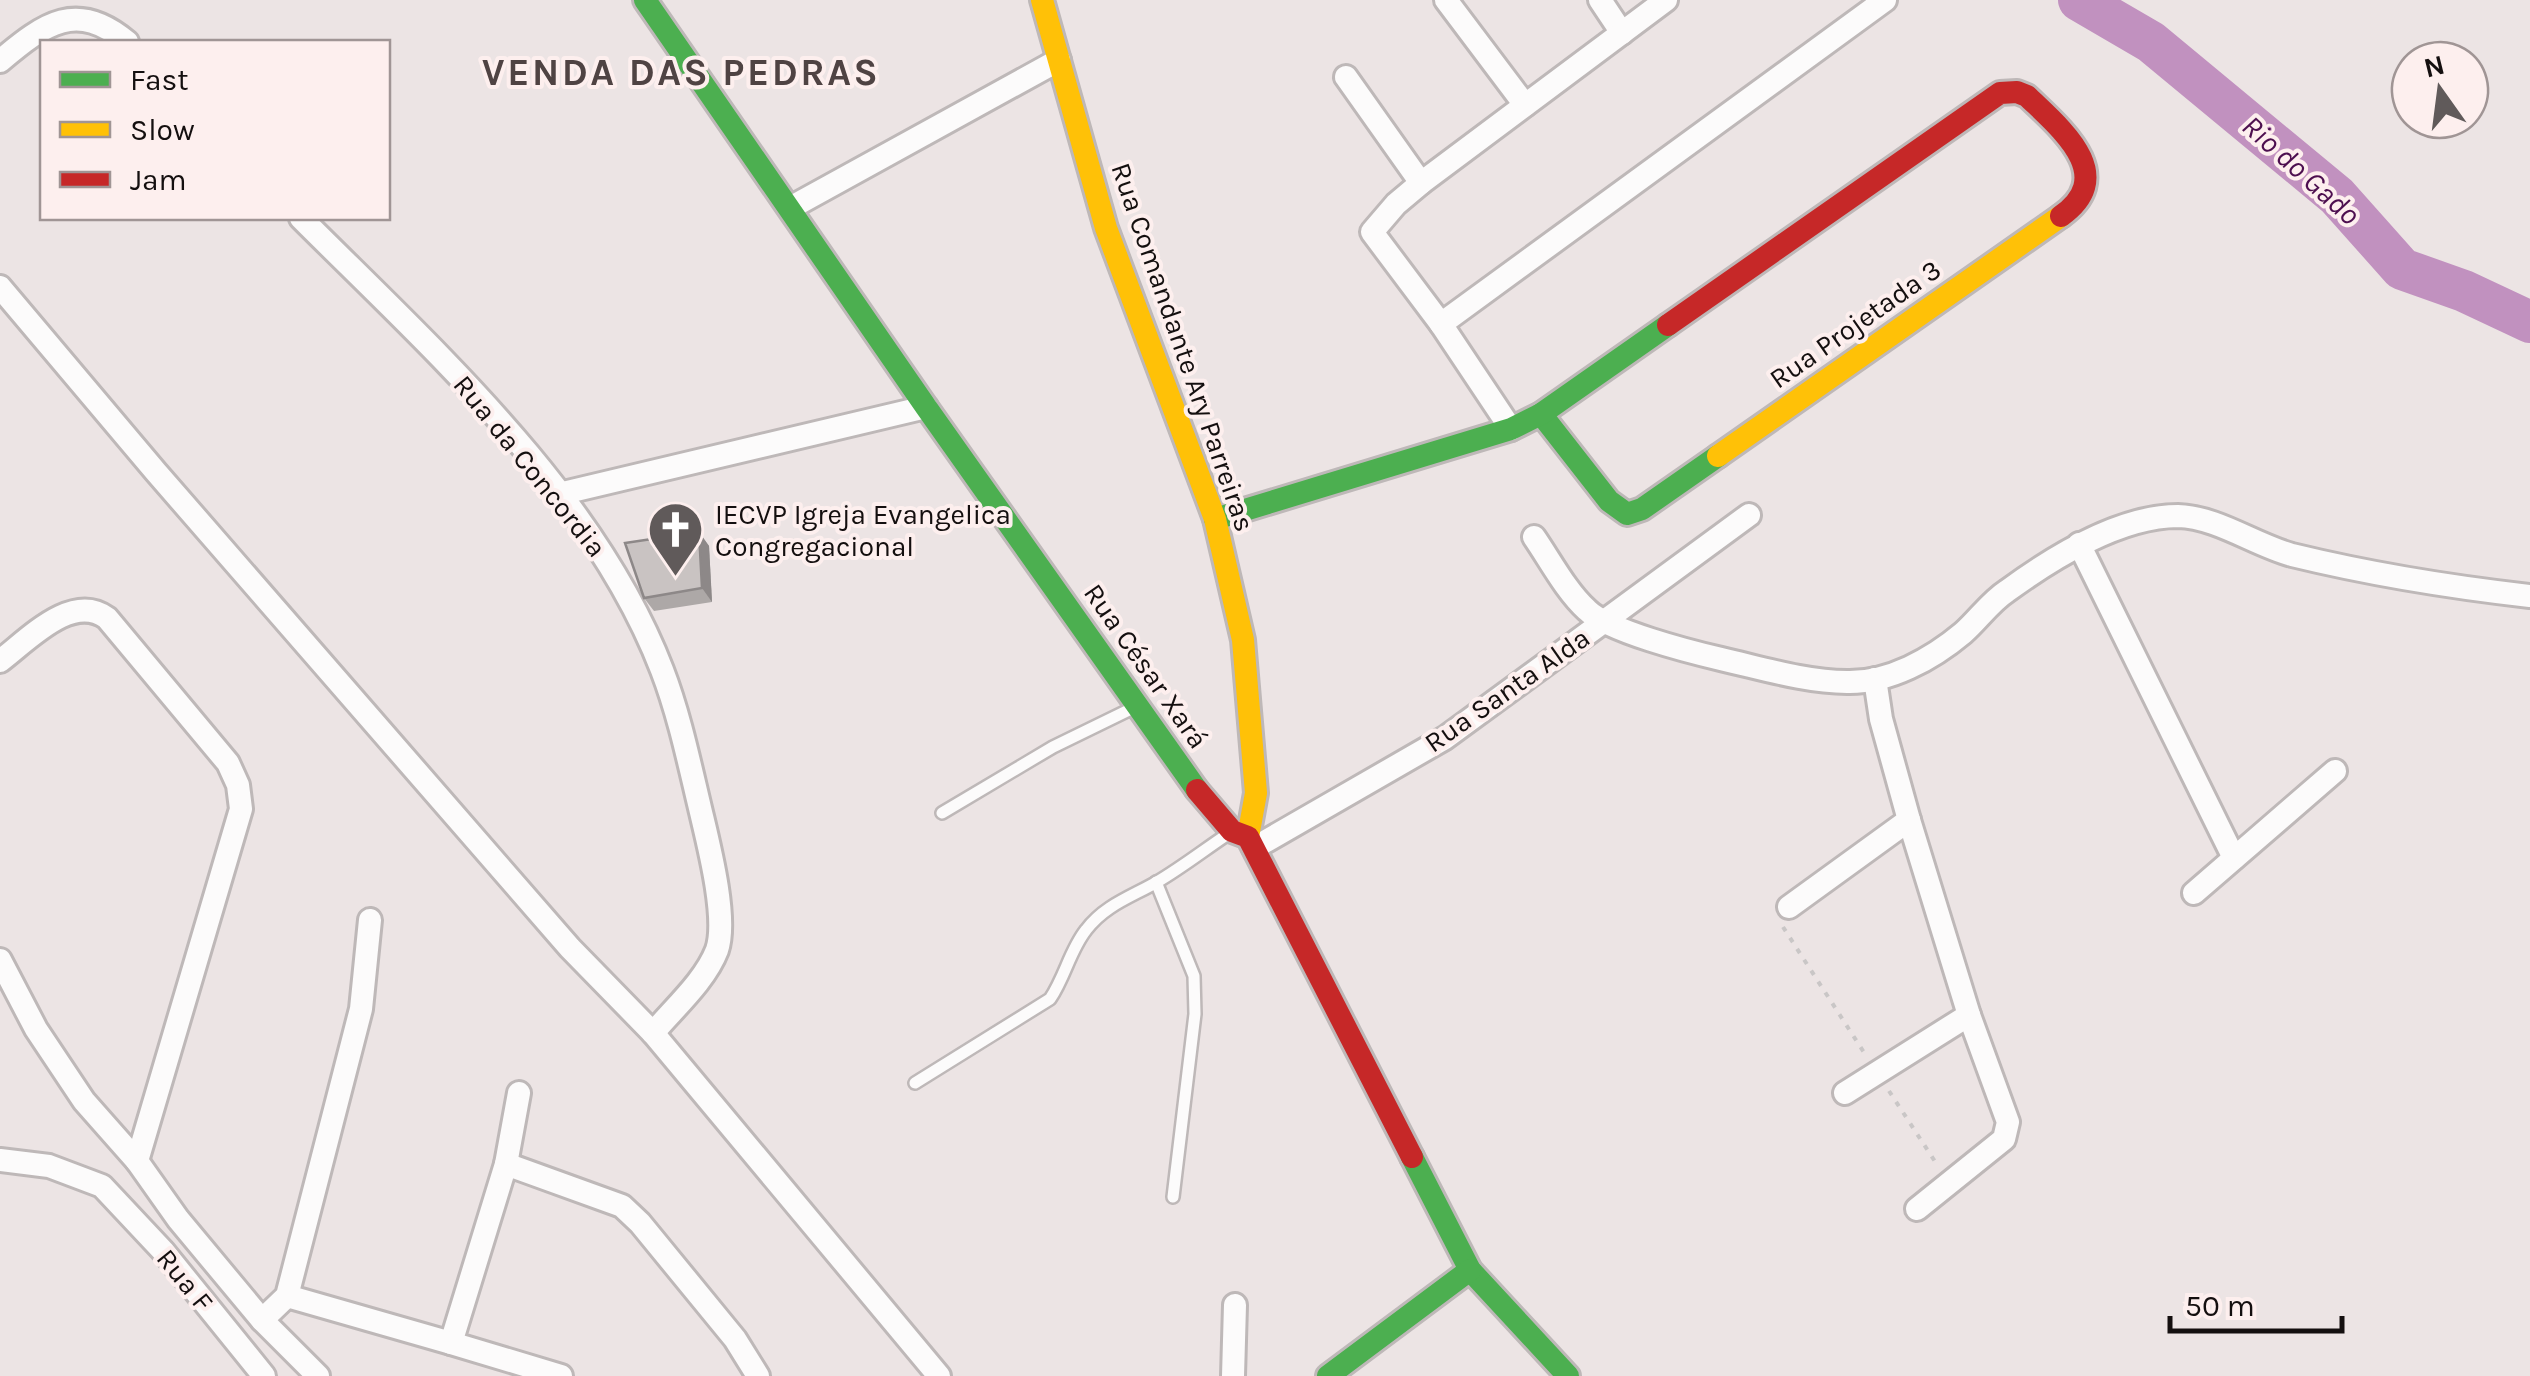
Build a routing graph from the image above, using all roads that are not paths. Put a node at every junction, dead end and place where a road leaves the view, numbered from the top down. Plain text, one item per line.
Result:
1 (645, 0) edge
2 (1042, 0) edge
3 (1446, 0) edge
4 (1600, 0) edge
5 (1666, 0) edge
6 (1885, 0) edge
7 (1622, 32) junction
8 (124, 40) edge
9 (1059, 60) junction
10 (0, 61) edge
11 (1346, 77) dead end
12 (1525, 105) junction
13 (1421, 183) junction
14 (790, 208) junction
15 (303, 220) edge
16 (0, 287) edge
17 (1441, 324) junction
18 (926, 407) junction
19 (1540, 414) junction
20 (1510, 429) junction
21 (559, 494) junction
22 (1749, 515) dead end
23 (1216, 519) junction
24 (1534, 537) dead end
25 (2078, 544) junction
26 (2530, 596) edge
27 (1603, 622) junction
28 (0, 661) edge
29 (1875, 679) junction
30 (1138, 706) junction
31 (2335, 771) dead end
32 (1255, 773) junction
33 (1202, 797) junction
34 (942, 813) dead end
35 (1909, 820) junction
36 (1245, 839) junction
37 (2234, 858) junction
38 (1156, 882) junction
39 (2194, 893) dead end
40 (1789, 907) road end
41 (370, 920) dead end
42 (0, 960) edge
43 (1969, 1015) junction
44 (652, 1034) junction
45 (915, 1084) dead end
46 (518, 1093) dead end
47 (1845, 1093) dead end
48 (0, 1160) edge
49 (137, 1161) junction
50 (506, 1164) junction
51 (1173, 1197) dead end
52 (1917, 1209) dead end
53 (1470, 1270) junction
54 (287, 1296) junction
55 (1235, 1305) dead end
56 (262, 1320) junction
57 (451, 1343) junction
58 (264, 1376) edge
59 (318, 1376) edge
60 (561, 1376) edge
61 (758, 1376) edge
62 (939, 1376) edge
63 (1232, 1376) edge
64 (1328, 1376) edge
65 (1568, 1376) edge

1 - 14 main road, Rua César Xará
2 - 9 main road, Rua Comandante Ary Parreiras
3 - 12 street
4 - 7 street
5 - 7 street
6 - 17 street
7 - 12 street
8 - 10 street
9 - 14 street
9 - 23 main road, Rua Comandante Ary Parreiras
11 - 13 street
12 - 13 street
13 - 17 street
14 - 18 main road, Rua César Xará
15 - 21 street, Rua da Concordia
16 - 44 street
17 - 20 street
18 - 21 street
18 - 30 main road, Rua César Xará
19 - 19 main road, Rua Projetada 3
19 - 20 main road
20 - 23 main road
21 - 44 street, Rua da Concordia
22 - 27 street, Rua Santa Alda
23 - 32 main road, Rua Comandante Ary Parreiras
24 - 27 street
25 - 26 street
25 - 29 street
25 - 37 street
27 - 29 street
27 - 36 street, Rua Santa Alda
28 - 49 street
29 - 35 street
30 - 33 main road, Rua César Xará
30 - 34 lane
31 - 37 street
32 - 33 main road
32 - 36 main road, Rua Comandante Ary Parreiras
33 - 36 main road, Rua César Xará
35 - 40 street
35 - 43 street
36 - 38 lane
36 - 53 main road, Rua César Xará
37 - 39 street
38 - 45 lane
38 - 51 lane
41 - 54 street
42 - 49 street
43 - 47 street
43 - 52 street
44 - 62 street
46 - 50 street
48 - 58 street, Rua F
49 - 56 street
50 - 57 street
50 - 61 street
53 - 64 main road
53 - 65 main road, Rua César Xará
54 - 56 street
54 - 57 street
55 - 63 street
56 - 59 street
57 - 60 street

